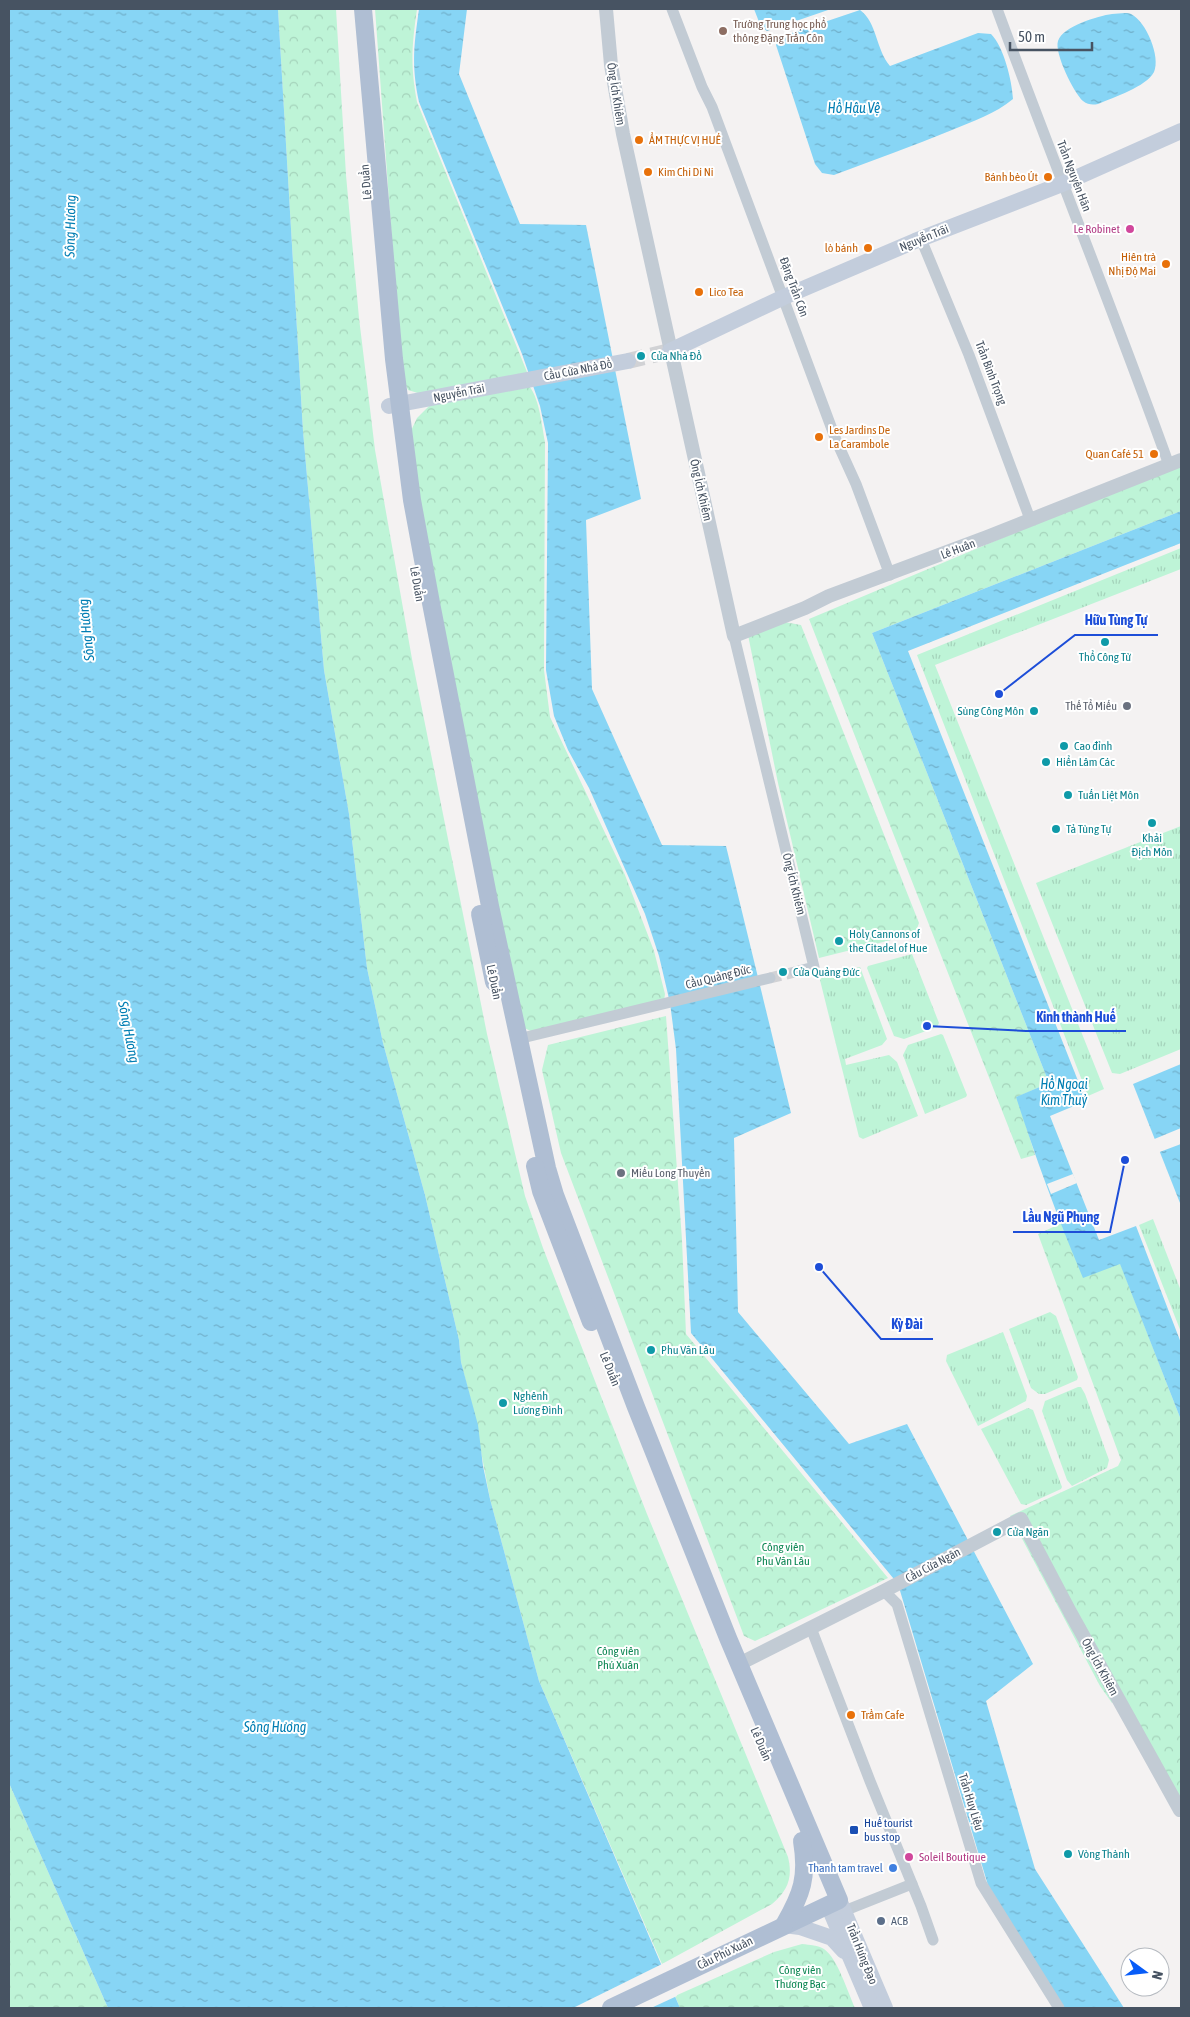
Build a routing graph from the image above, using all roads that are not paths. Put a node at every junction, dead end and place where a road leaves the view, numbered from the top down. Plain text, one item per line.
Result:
1 (352, 9) edge
2 (363, 9) edge
3 (606, 9) edge
4 (672, 9) edge
5 (997, 9) edge
6 (1181, 131) edge
7 (1062, 184) junction
8 (921, 239) junction
9 (784, 297) junction
10 (670, 351) junction
11 (628, 361) tunnel mouth
12 (528, 380) joint
13 (394, 405) junction
14 (1175, 462) edge
15 (1030, 519) junction
16 (890, 575) junction
17 (734, 636) junction
18 (795, 972) tunnel mouth
19 (770, 978) tunnel mouth
20 (512, 1041) junction
21 (1021, 1519) joint
22 (888, 1589) junction
23 (811, 1628) junction
24 (734, 1666) junction
25 (1181, 1812) edge
26 (802, 1841) junction
27 (912, 1884) junction
28 (837, 1905) junction
29 (784, 1925) junction
30 (933, 1940) dead end
31 (850, 1958) junction
32 (611, 2008) edge
33 (872, 2008) edge
34 (885, 2008) edge
35 (1059, 2008) edge

1 - 13 main road, Lê Duẩn
2 - 13 main road, Lê Duẩn
3 - 10 street, Ông Ích Khiêm
4 - 9 street, Đặng Trần Côn
5 - 7 street, Trần Nguyên Hãn
6 - 7 main road, Nguyễn Trãi
7 - 8 main road, Nguyễn Trãi
7 - 14 street, Trần Nguyên Hãn
8 - 9 main road, Nguyễn Trãi
8 - 15 street, Trần Bình Trọng
9 - 10 main road, Nguyễn Trãi
9 - 16 street, Đặng Trần Côn
10 - 17 street, Ông Ích Khiêm
11 - 12 main road, Cầu Cửa Nhà Đồ
12 - 13 main road, Nguyễn Trãi
13 - 20 main road, Lê Duẩn
14 - 15 street, Lê Huân
15 - 16 street, Lê Huân
16 - 17 street, Lê Huân
17 - 18 street, Ông Ích Khiêm
19 - 20 street, Cầu Quảng Đức
20 - 24 main road, Lê Duẩn
21 - 22 street, Cầu Cửa Ngăn
21 - 25 street, Ông Ích Khiêm
22 - 23 street
22 - 35 street, Trần Huy Liệu
23 - 24 street
23 - 27 street
24 - 26 main road, Lê Duẩn
24 - 28 main road, Lê Duẩn
26 - 28 main road, Lê Duẩn
26 - 29 main road
27 - 28 street
27 - 30 street
28 - 29 main road, Cầu Phú Xuân
28 - 31 main road, Trần Hưng Đạo
28 - 34 main road, Trần Hưng Đạo
29 - 31 main road
29 - 32 main road, Cầu Phú Xuân
31 - 33 main road, Trần Hưng Đạo

